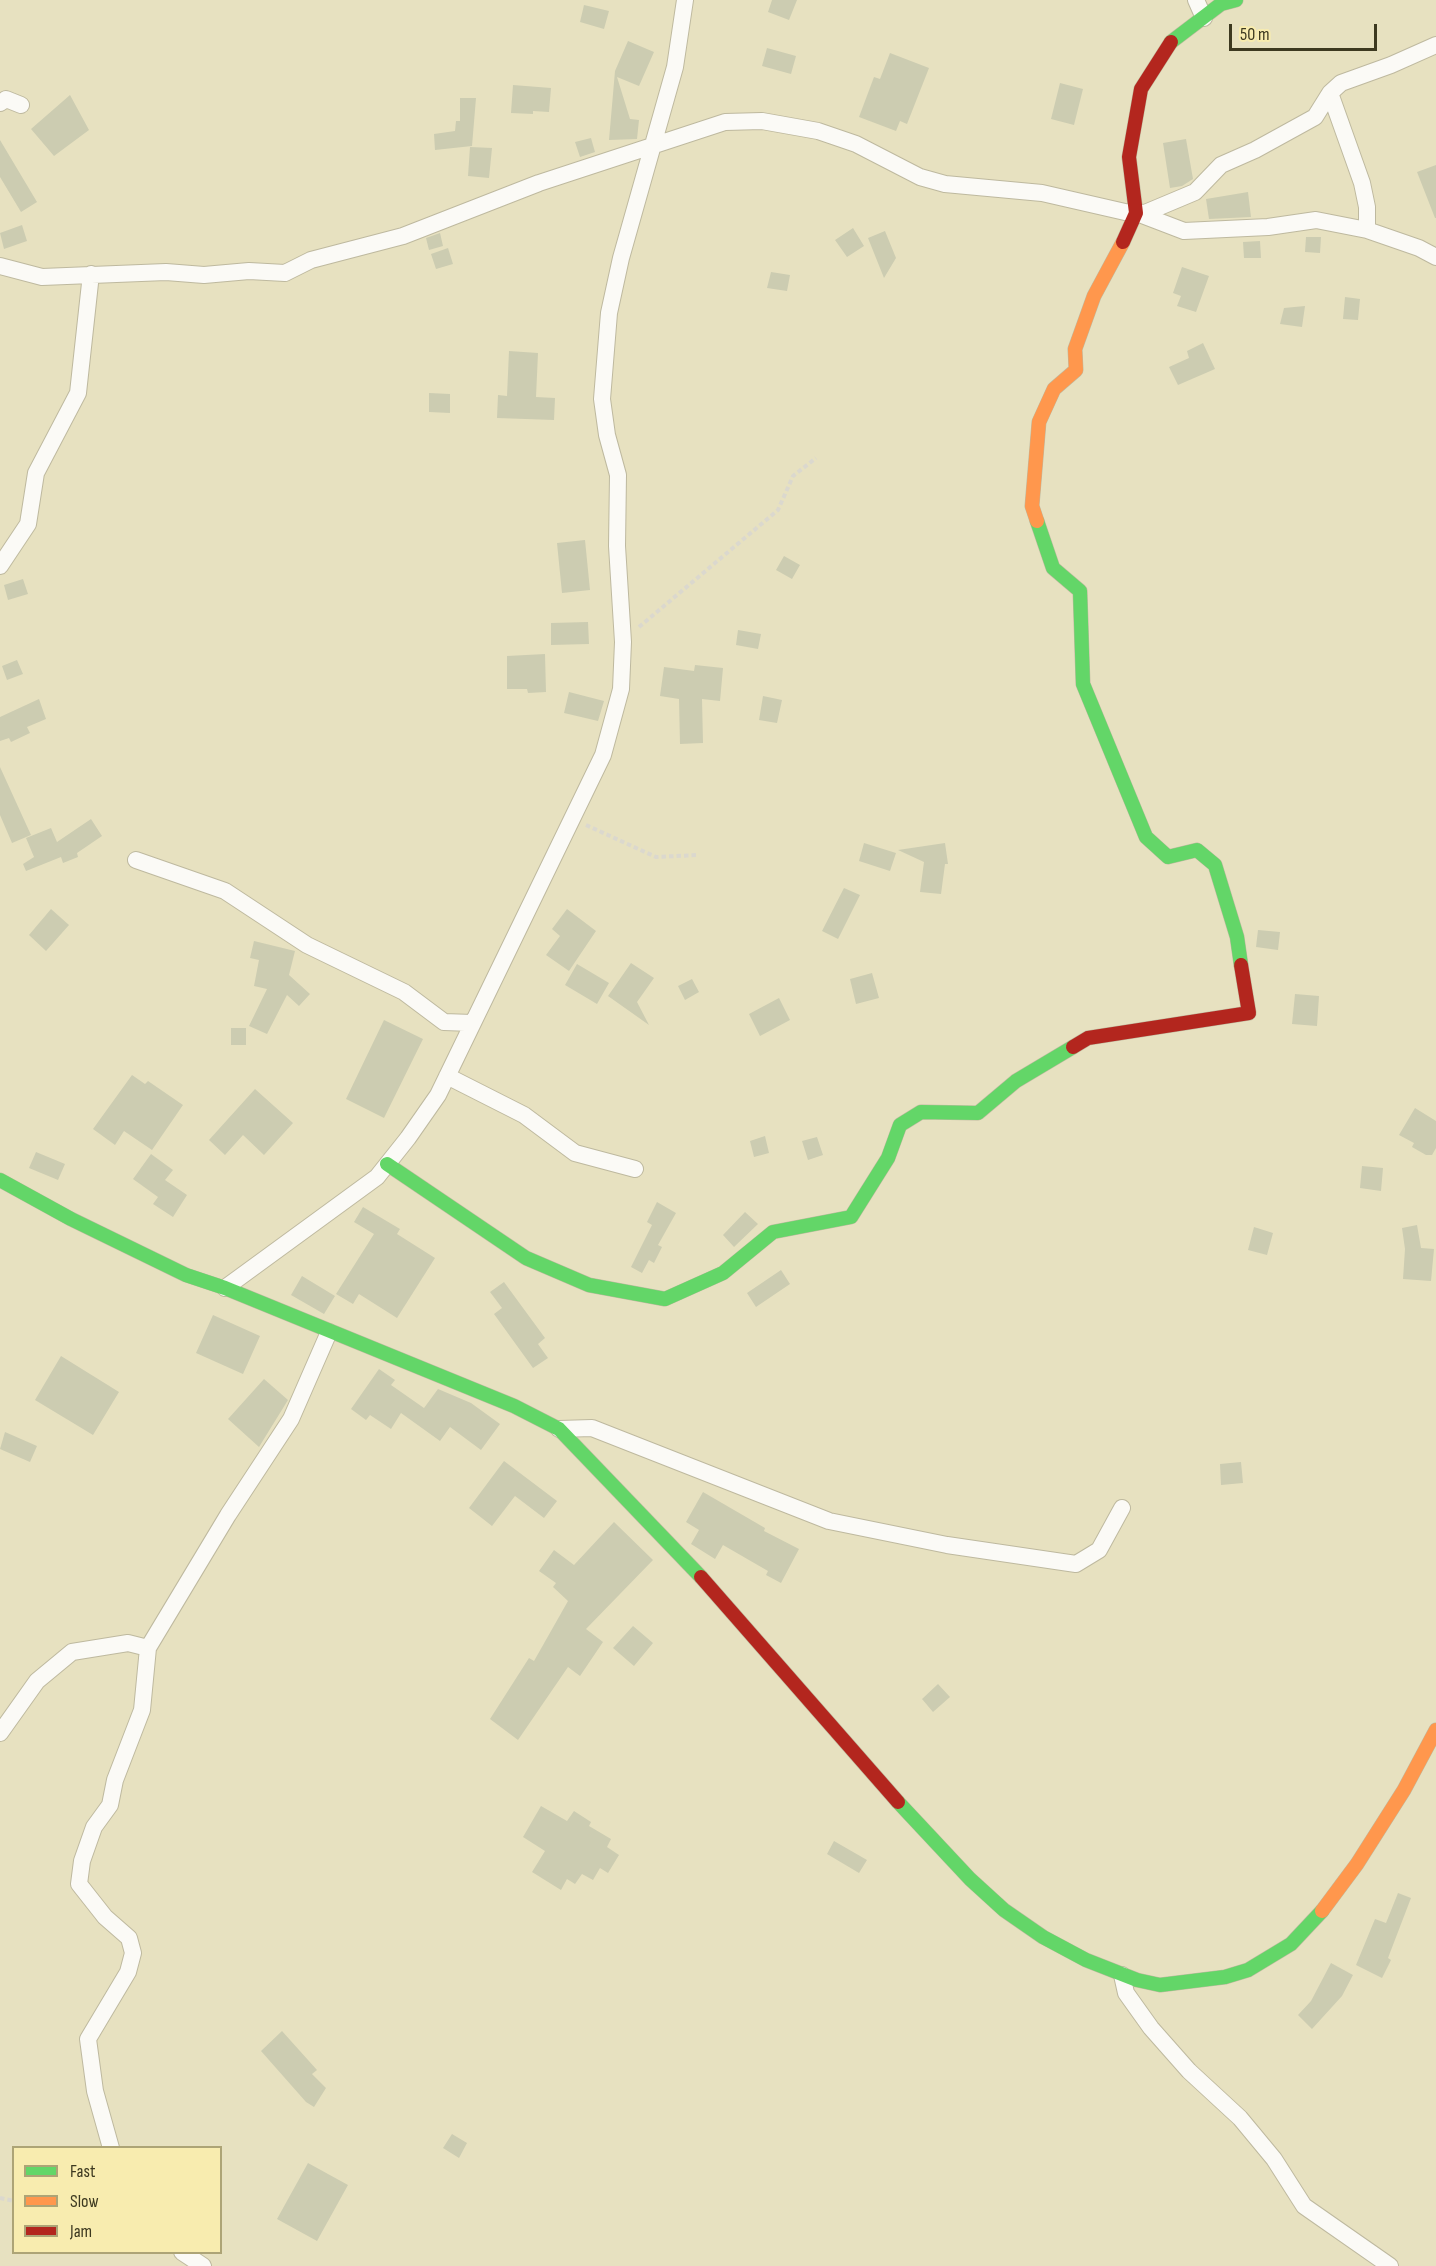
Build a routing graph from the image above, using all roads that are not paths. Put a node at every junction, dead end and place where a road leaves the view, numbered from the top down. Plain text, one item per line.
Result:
1 (686, 0) edge
2 (1196, 0) edge
3 (1236, 0) edge
4 (1204, 18) junction
5 (1436, 45) edge
6 (1330, 93) junction
7 (0, 103) edge
8 (21, 105) dead end
9 (652, 144) junction
10 (1136, 213) junction
11 (1367, 230) junction
12 (1436, 257) edge
13 (0, 266) edge
14 (91, 274) junction
15 (0, 566) edge
16 (136, 860) dead end
17 (472, 1023) junction
18 (447, 1076) junction
19 (387, 1164) junction
20 (635, 1169) dead end
21 (0, 1180) edge
22 (225, 1288) junction
23 (329, 1332) junction
24 (559, 1429) junction
25 (1122, 1508) dead end
26 (148, 1648) junction
27 (1436, 1730) edge
28 (0, 1733) edge
29 (1122, 1975) junction
30 (110, 2146) edge
31 (184, 2254) edge
32 (203, 2266) edge
33 (1390, 2266) edge

1 - 9 street
2 - 4 street
3 - 4 street
4 - 10 street
5 - 6 street
6 - 10 street
6 - 11 street
7 - 8 street
9 - 10 street
9 - 14 street
9 - 17 street
10 - 11 street
10 - 19 street
11 - 12 street
13 - 14 street
14 - 15 street
16 - 17 street
17 - 18 street
18 - 19 street
18 - 20 street
19 - 22 street
21 - 22 street
22 - 23 street
23 - 24 street
23 - 26 street
24 - 25 street
24 - 29 street
26 - 28 street
26 - 30 street
27 - 29 street
29 - 33 street
31 - 32 street

